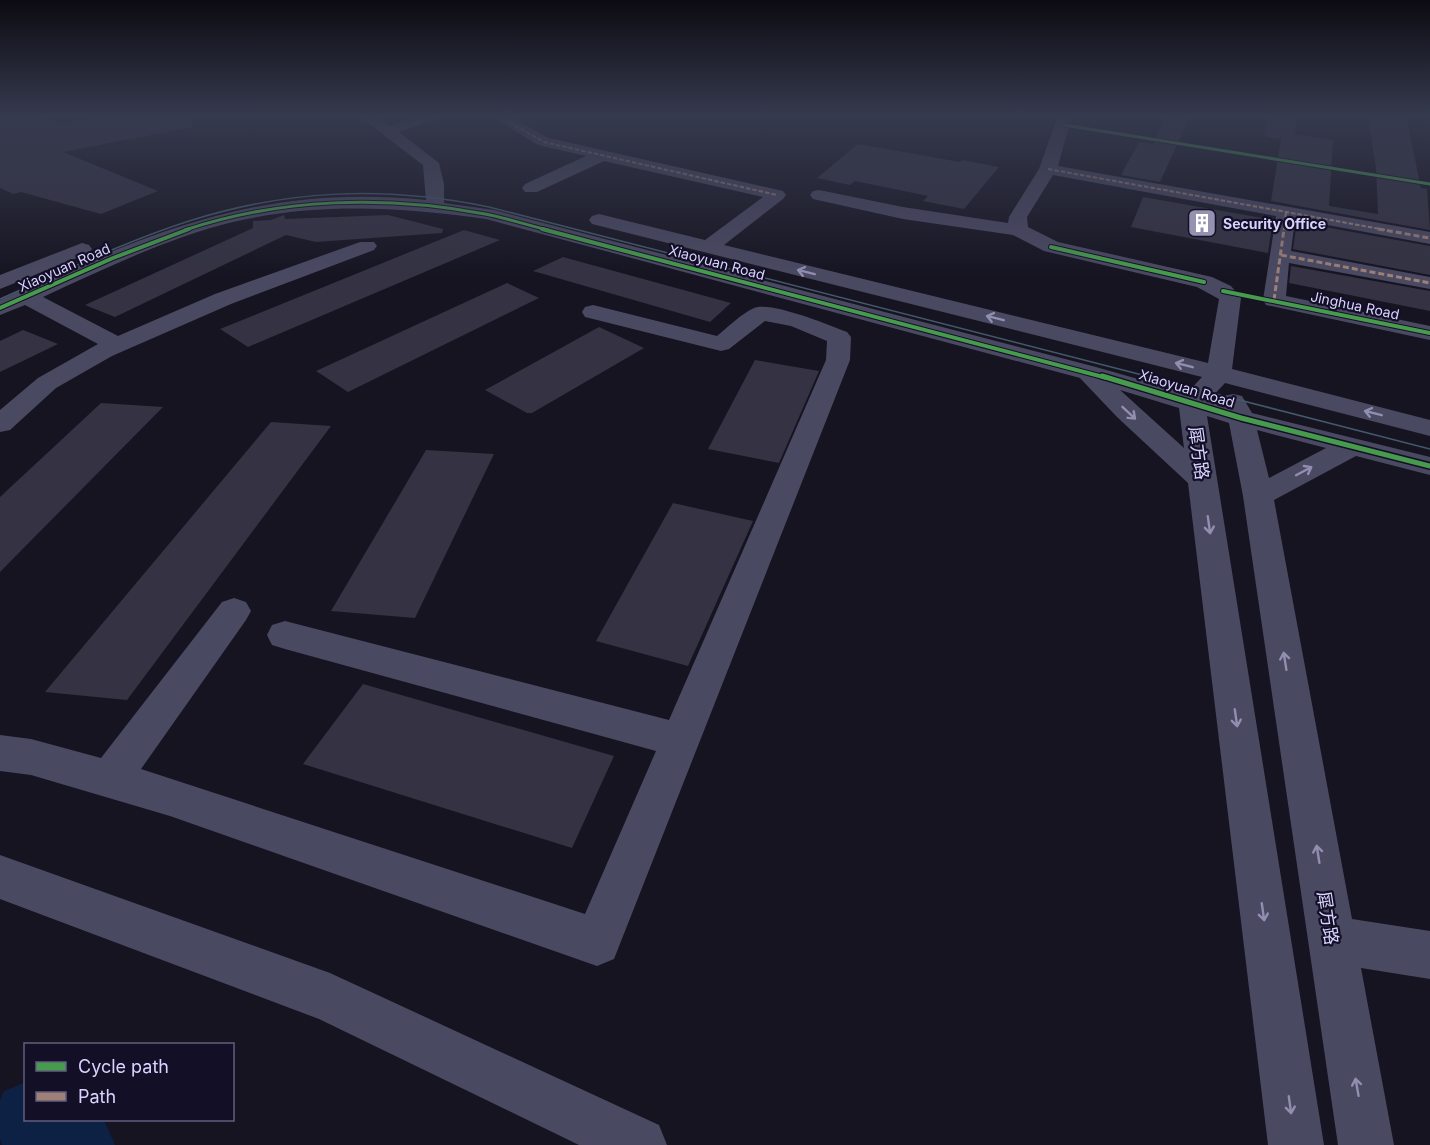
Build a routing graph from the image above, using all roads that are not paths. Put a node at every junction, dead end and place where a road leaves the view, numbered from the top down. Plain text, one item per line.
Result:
1 (431, 169) edge
2 (577, 169) edge
3 (661, 169) edge
4 (1048, 169) edge
5 (1050, 169) edge
6 (409, 181) dead end
7 (324, 183) dead end
8 (857, 186) dead end
9 (456, 187) dead end
10 (435, 195) junction
11 (529, 198) dead end
12 (917, 198) dead end
13 (1286, 212) junction
14 (903, 213) junction
15 (584, 216) dead end
16 (1018, 230) junction
17 (1430, 238) edge
18 (368, 246) dead end
19 (707, 248) junction
20 (1281, 255) junction
21 (0, 264) edge
22 (20, 274) junction
23 (0, 283) edge
24 (1430, 283) edge
25 (51, 287) junction
26 (26, 297) junction
27 (0, 308) edge
28 (593, 312) dead end
29 (1430, 333) edge
30 (117, 345) junction
31 (1087, 372) junction
32 (1219, 374) junction
33 (1192, 403) junction
34 (1241, 418) junction
35 (0, 424) edge
36 (1430, 428) edge
37 (1351, 447) junction
38 (1430, 466) edge
39 (1203, 480) junction
40 (1258, 496) junction
41 (234, 611) dead end
42 (285, 635) dead end
43 (681, 740) junction
44 (0, 753) edge
45 (110, 779) junction
46 (0, 877) edge
47 (1332, 940) junction
48 (1430, 955) edge
49 (639, 1145) edge
50 (1296, 1145) edge
51 (1366, 1145) edge

1 - 10 street
2 - 11 street
3 - 19 street
4 - 16 street
5 - 13 street
6 - 10 street, Xiaoyuan Road
7 - 22 street, Xiaoyuan Road
8 - 14 street
9 - 10 street, Xiaoyuan Road
10 - 25 street, Xiaoyuan Road
10 - 31 street, Xiaoyuan Road
12 - 14 street
13 - 17 street
13 - 20 street
14 - 16 street
15 - 19 street, Xiaoyuan Road
16 - 32 street
18 - 30 street
32 -> 19 street, Xiaoyuan Road
20 - 24 street
20 - 29 street, Jinghua Road
21 - 22 street
22 - 23 street, Xiaoyuan Road
22 - 25 street
25 - 26 street, Xiaoyuan Road
26 - 27 street, Xiaoyuan Road
26 - 30 street
28 - 43 street
30 - 35 street
31 - 33 street, Xiaoyuan Road
31 -> 39 street
32 - 33 street
32 - 34 street, 犀方路
36 -> 32 street, Xiaoyuan Road
33 - 34 street, Xiaoyuan Road
33 - 39 street, 犀方路
34 - 37 street, Xiaoyuan Road
34 - 40 street, 犀方路
37 - 38 street, Xiaoyuan Road
40 -> 37 street
39 -> 50 street, 犀方路
47 -> 40 street, 犀方路
41 - 45 street
42 - 43 street
43 - 45 street
44 - 45 street
46 - 49 street
47 - 48 street
51 -> 47 street, 犀方路

